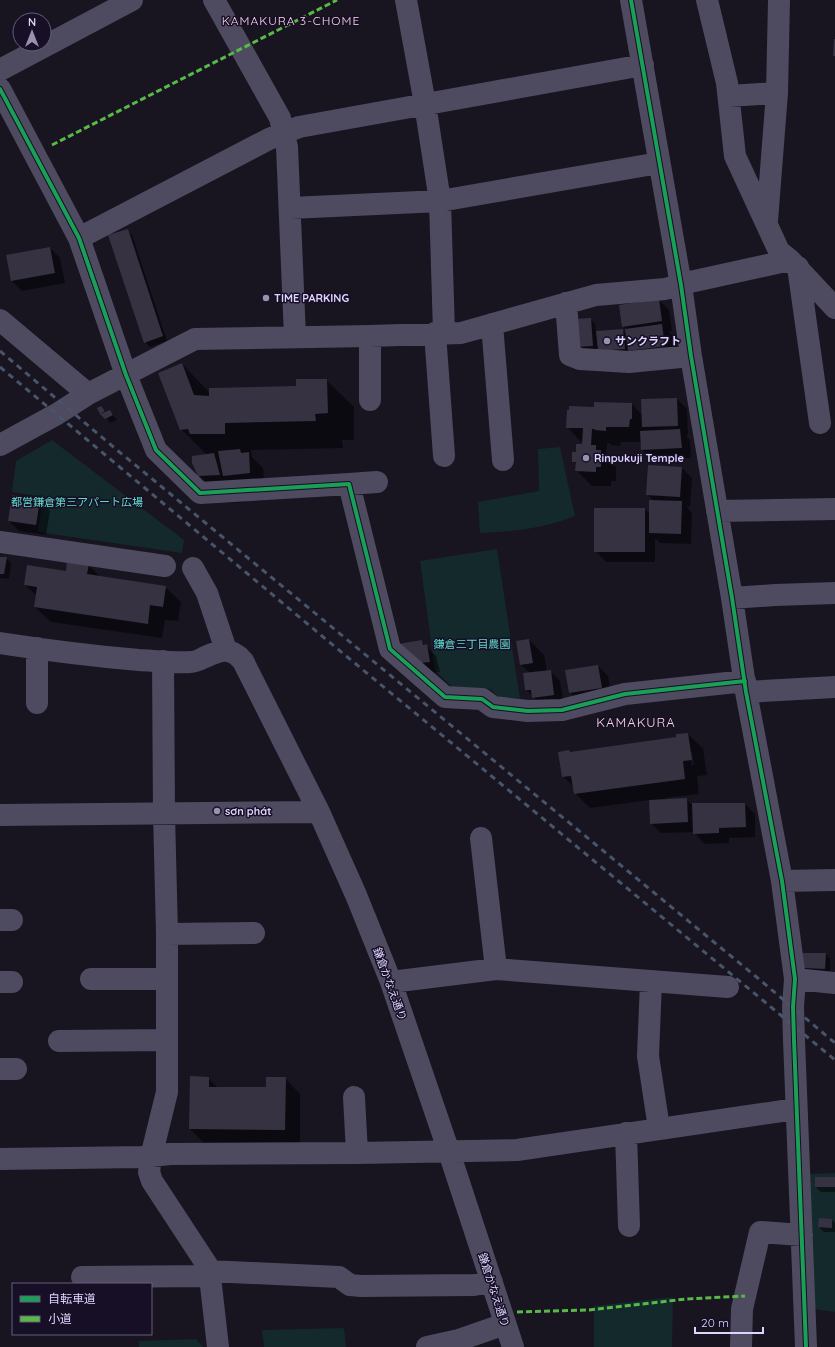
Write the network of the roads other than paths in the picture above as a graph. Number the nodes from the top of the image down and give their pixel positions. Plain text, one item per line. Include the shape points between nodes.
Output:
1 (132, 0) edge
2 (214, 0) edge
3 (406, 0) edge
4 (631, 0) edge
5 (707, 0) edge
6 (779, 0) edge
7 (643, 65) junction
8 (0, 70) edge
9 (0, 89) edge
10 (777, 93) junction
11 (729, 96) junction
12 (425, 104) junction
13 (284, 132) junction
14 (659, 163) junction
15 (440, 201) junction
16 (291, 208) junction
17 (767, 223) junction
18 (79, 238) junction
19 (794, 263) junction
20 (681, 285) junction
21 (566, 303) junction
22 (835, 308) edge
23 (0, 320) edge
24 (492, 324) junction
25 (440, 333) junction
26 (370, 336) junction
27 (295, 338) junction
28 (691, 356) junction
29 (126, 375) junction
30 (88, 394) junction
31 (370, 400) dead end
32 (820, 423) dead end
33 (0, 446) edge
34 (444, 456) dead end
35 (503, 460) dead end
36 (377, 482) dead end
37 (349, 484) junction
38 (835, 509) edge
39 (717, 511) junction
40 (0, 542) edge
41 (165, 566) dead end
42 (193, 568) dead end
43 (835, 593) edge
44 (732, 598) junction
45 (0, 643) edge
46 (37, 648) junction
47 (222, 651) junction
48 (164, 661) junction
49 (746, 686) junction
50 (835, 687) edge
51 (37, 703) dead end
52 (318, 812) junction
53 (164, 813) junction
54 (0, 815) edge
55 (481, 838) dead end
56 (835, 880) edge
57 (782, 881) junction
58 (254, 933) dead end
59 (167, 934) junction
60 (496, 969) junction
61 (91, 979) dead end
62 (167, 979) junction
63 (795, 979) junction
64 (651, 981) junction
65 (391, 982) junction
66 (835, 983) edge
67 (728, 988) dead end
68 (167, 1040) junction
69 (59, 1041) dead end
70 (354, 1097) dead end
71 (796, 1109) junction
72 (659, 1128) junction
73 (626, 1133) junction
74 (449, 1152) junction
75 (357, 1153) junction
76 (151, 1157) junction
77 (0, 1159) edge
78 (629, 1226) dead end
79 (802, 1234) junction
80 (210, 1274) junction
81 (82, 1277) dead end
82 (492, 1282) junction
83 (506, 1324) junction
84 (218, 1347) edge
85 (428, 1347) edge
86 (513, 1347) edge
87 (741, 1347) edge
88 (806, 1347) edge

1 - 8 street
2 - 13 street via 280,118
3 - 12 street
4 - 7 street
5 - 11 street
6 - 10 street
7 - 12 street
7 - 14 street
9 - 18 street
10 - 11 street
10 - 17 street
11 - 17 street via 735,156
12 - 13 street
12 - 15 street
13 - 16 street via 288,147
13 - 18 street
14 - 15 street
14 - 20 street
15 - 16 street
15 - 25 street
16 - 27 street
17 - 19 street via 779,251
18 - 29 street
19 - 20 street
19 - 22 street
19 - 32 street
20 - 21 street via 665,289 596,294
20 - 28 street
21 - 24 street
21 - 28 street via 570,355 580,359 630,362
23 - 30 street
24 - 25 street via 461,333
24 - 35 street
25 - 26 street
25 - 34 street
26 - 27 street
26 - 31 street
27 - 29 street via 195,339
28 - 39 street
29 - 30 street
29 - 37 street via 156,450 200,493
30 - 33 street
36 - 37 street
37 - 49 street via 390,649 445,697 482,699 493,707 528,711 562,710 625,694
38 - 39 street
39 - 44 street
40 - 41 street
42 - 47 street via 207,593
43 - 44 street
44 - 49 street
45 - 46 street
46 - 48 street via 104,657
46 - 51 street
47 - 48 street via 193,662
47 - 52 street, 鎌倉かなえ通り via 232,652 243,661
48 - 53 street
49 - 50 street
49 - 57 street
52 - 53 street
52 - 65 street, 鎌倉かなえ通り via 356,895
53 - 54 street
53 - 59 street
55 - 60 street
56 - 57 street
57 - 63 street
58 - 59 street
59 - 62 street
60 - 64 street
60 - 65 street
61 - 62 street
62 - 68 street
63 - 66 street
63 - 71 street via 793,1007
64 - 67 street
64 - 72 street via 648,1056
65 - 74 street, 鎌倉かなえ通り
68 - 69 street
68 - 76 street via 167,1092
70 - 75 street
71 - 72 street
71 - 79 street
72 - 73 street
73 - 74 street via 517,1150
73 - 78 street
74 - 75 street
74 - 82 street, 鎌倉かなえ通り
75 - 76 street via 170,1154
76 - 77 street
76 - 80 street via 149,1172 152,1181
79 - 87 street via 760,1232 742,1310
79 - 88 street
80 - 81 street
80 - 82 street via 339,1277 350,1285 361,1286 474,1285
80 - 84 street
82 - 83 street, 鎌倉かなえ通り
83 - 85 street via 459,1340
83 - 86 street, 鎌倉かなえ通り

